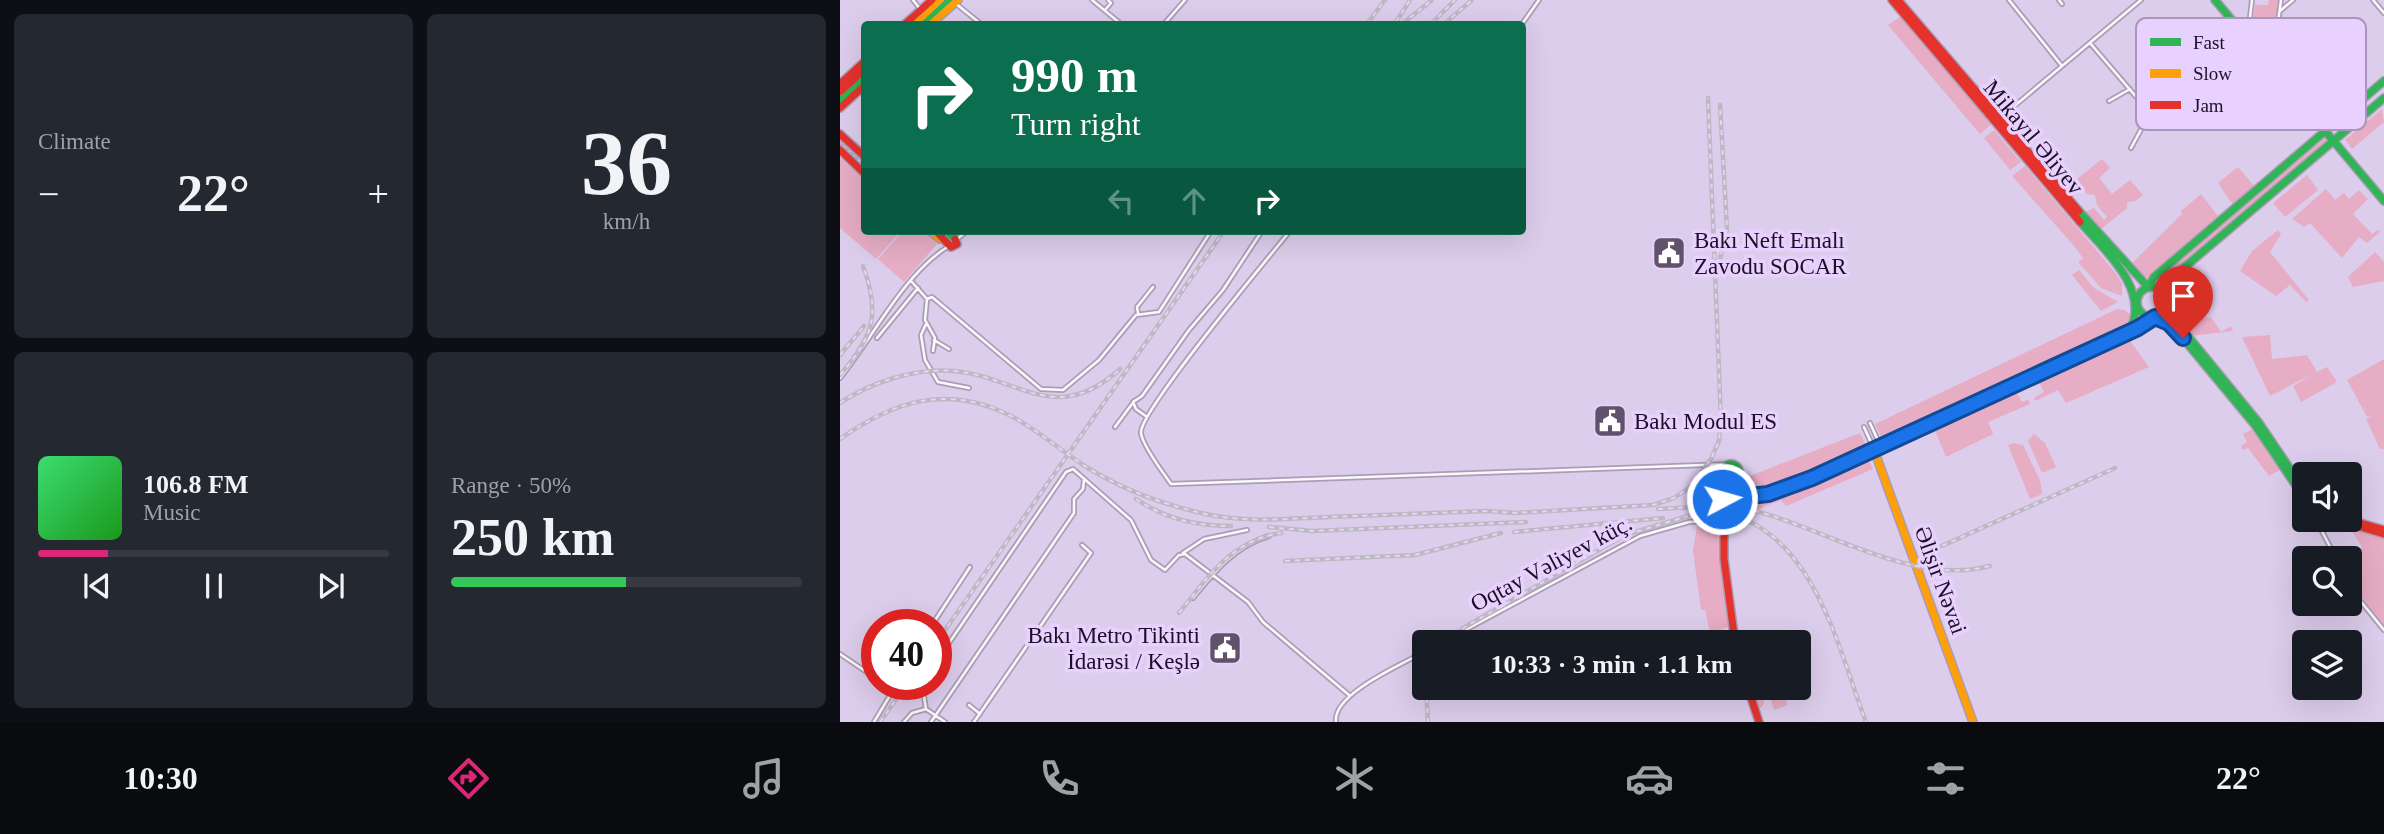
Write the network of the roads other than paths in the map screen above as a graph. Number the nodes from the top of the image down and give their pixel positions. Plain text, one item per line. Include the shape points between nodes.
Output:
1 (913, 0) edge
2 (932, 0) edge
3 (940, 0) edge
4 (1092, 0) edge
5 (1108, 0) edge
6 (1185, 0) edge
7 (1539, 0) edge
8 (1892, 0) edge
9 (1898, 0) edge
10 (2009, 0) edge
11 (2059, 0) edge
12 (2141, 0) edge
13 (2215, 0) edge
14 (2252, 0) edge
15 (2281, 0) edge
16 (2293, 0) edge
17 (2373, 0) edge
18 (954, 1) edge
19 (2062, 4) dead end
20 (921, 10) junction
21 (1105, 10) junction
22 (2280, 11) junction
23 (2384, 13) edge
24 (2231, 18) edge
25 (2250, 18) edge
26 (2279, 18) edge
27 (908, 21) edge
28 (917, 21) edge
29 (929, 21) edge
30 (935, 21) edge
31 (977, 21) edge
32 (1118, 21) edge
33 (1167, 21) edge
34 (1524, 21) edge
35 (2090, 43) junction
36 (861, 65) edge
37 (2062, 66) junction
38 (861, 73) edge
39 (2384, 81) edge
40 (861, 82) edge
41 (840, 84) edge
42 (861, 89) edge
43 (2130, 89) junction
44 (840, 92) edge
45 (2136, 96) edge
46 (2366, 97) edge
47 (2384, 98) edge
48 (840, 101) edge
49 (2109, 101) dead end
50 (840, 108) edge
51 (2366, 113) edge
52 (2000, 118) junction
53 (2141, 130) edge
54 (2347, 130) edge
55 (2326, 131) joint
56 (840, 134) edge
57 (2334, 141) junction
58 (2131, 148) dead end
59 (840, 150) edge
60 (861, 153) edge
61 (861, 169) edge
62 (2384, 201) edge
63 (935, 235) edge
64 (939, 235) edge
65 (950, 235) edge
66 (1208, 235) edge
67 (1259, 235) edge
68 (1287, 235) edge
69 (947, 244) junction
70 (2172, 262) junction
71 (2180, 271) junction
72 (2154, 277) junction
73 (2139, 279) junction
74 (912, 282) junction
75 (1153, 287) dead end
76 (2148, 287) junction
77 (918, 288) junction
78 (928, 299) junction
79 (2167, 300) junction
80 (2137, 305) junction
81 (1138, 313) junction
82 (2155, 317) junction
83 (926, 324) junction
84 (2126, 332) junction
85 (877, 338) dead end
86 (867, 341) junction
87 (934, 341) junction
88 (873, 344) dead end
89 (950, 349) dead end
90 (933, 351) dead end
91 (840, 378) edge
92 (969, 388) dead end
93 (1132, 404) junction
94 (1147, 417) junction
95 (1870, 423) dead end
96 (1115, 427) dead end
97 (1864, 427) dead end
98 (1878, 449) junction
99 (1719, 464) junction
100 (1731, 464) junction
101 (1724, 475) junction
102 (2292, 477) edge
103 (2292, 479) edge
104 (1084, 480) junction
105 (1722, 499) junction
106 (1721, 520) junction
107 (2362, 524) edge
108 (2362, 526) edge
109 (1247, 530) dead end
110 (2384, 532) edge
111 (1269, 536) dead end
112 (1082, 545) dead end
113 (1183, 553) junction
114 (970, 567) dead end
115 (1212, 575) junction
116 (1194, 598) dead end
117 (2362, 603) edge
118 (942, 609) edge
119 (1465, 630) edge
120 (1733, 630) edge
121 (2384, 630) edge
122 (952, 639) edge
123 (840, 654) edge
124 (1412, 659) edge
125 (861, 668) edge
126 (1349, 695) junction
127 (887, 700) edge
128 (925, 700) edge
129 (1752, 700) edge
130 (969, 705) dead end
131 (926, 709) junction
132 (980, 714) junction
133 (935, 716) junction
134 (1334, 721) edge
135 (874, 722) edge
136 (904, 722) edge
137 (931, 722) edge
138 (945, 722) edge
139 (974, 722) edge
140 (1759, 722) edge
141 (1973, 722) edge

1 - 20 street
2 - 20 main road
3 - 28 main road
4 - 21 street
5 - 21 street via 1111,3
6 - 33 street
7 - 34 street
8 - 80 main road, Mikayıl Əliyev via 2113,260
9 - 52 main road, Mikayıl Əliyev
10 - 37 street
11 - 19 street
12 - 35 street
13 - 24 main road
14 - 25 street
15 - 22 street
16 - 22 street
17 - 23 street
18 - 29 main road
18 - 30 main road
18 - 31 street
20 - 27 main road
21 - 32 street
22 - 26 street
35 - 37 street
35 - 43 street
36 - 41 main road
37 - 52 street
38 - 44 main road
39 - 46 main road
40 - 48 main road
42 - 50 main road
43 - 45 street
43 - 49 street
47 - 51 main road
52 - 73 main road, Mikayıl Əliyev
53 - 58 street
54 - 57 main road
55 - 57 main road
55 - 70 main road
56 - 60 main road
57 - 62 main road
57 - 71 main road
59 - 61 main road
63 - 69 main road
64 - 69 main road
65 - 69 main road
66 - 81 street via 1158,312
67 - 93 street via 1223,290
68 - 94 street
69 - 74 street
70 - 71 main road via 2170,271
70 - 72 main road
71 - 79 main road via 2168,285
72 - 73 main road
72 - 76 main road
73 - 76 main road, Mikayıl Əliyev
74 - 77 street
74 - 86 street
75 - 81 street
76 - 79 main road via 2161,289
76 - 80 main road via 2138,295
77 - 78 street
77 - 85 street
78 - 81 street via 932,297 1048,391 1068,389
78 - 83 street
79 - 82 main road via 2164,311
79 - 102 main road via 2175,322 2259,423
80 - 82 main road via 2142,313
80 - 84 main road via 2134,323
82 - 84 main road
82 - 103 main road via 2172,325 2255,425
83 - 87 street
83 - 92 street via 921,335 925,362 940,383
84 - 98 main road
86 - 88 street
86 - 91 street
87 - 89 street
87 - 90 street
93 - 94 street
93 - 96 street
94 - 99 street via 1141,426 1142,438 1169,481 1178,486
95 - 98 street
97 - 98 street
98 - 105 main road via 1777,491
98 - 141 main road, Əlişir Nəvai
99 - 100 street
99 - 101 street
100 - 101 main road
100 - 101 main road via 1738,469 1736,478
101 - 105 main road
104 - 113 street via 1130,520 1160,568 1166,569
104 - 122 street via 1076,469 1066,472
104 - 133 street via 1074,499 1074,513
105 - 106 main road
106 - 119 street, Oqtay Vəliyev küç. via 1689,522 1640,536
106 - 120 main road
107 - 110 main road
108 - 110 main road
109 - 113 street via 1204,539
111 - 115 street via 1239,550
112 - 132 street via 1091,553
113 - 115 street
114 - 118 street
115 - 116 street
115 - 126 street
117 - 121 street
123 - 125 street
124 - 126 street
126 - 134 street
127 - 135 street
128 - 131 street
129 - 140 main road
130 - 132 street
131 - 133 street
131 - 136 street via 912,713
132 - 139 street
133 - 137 street
133 - 138 street

